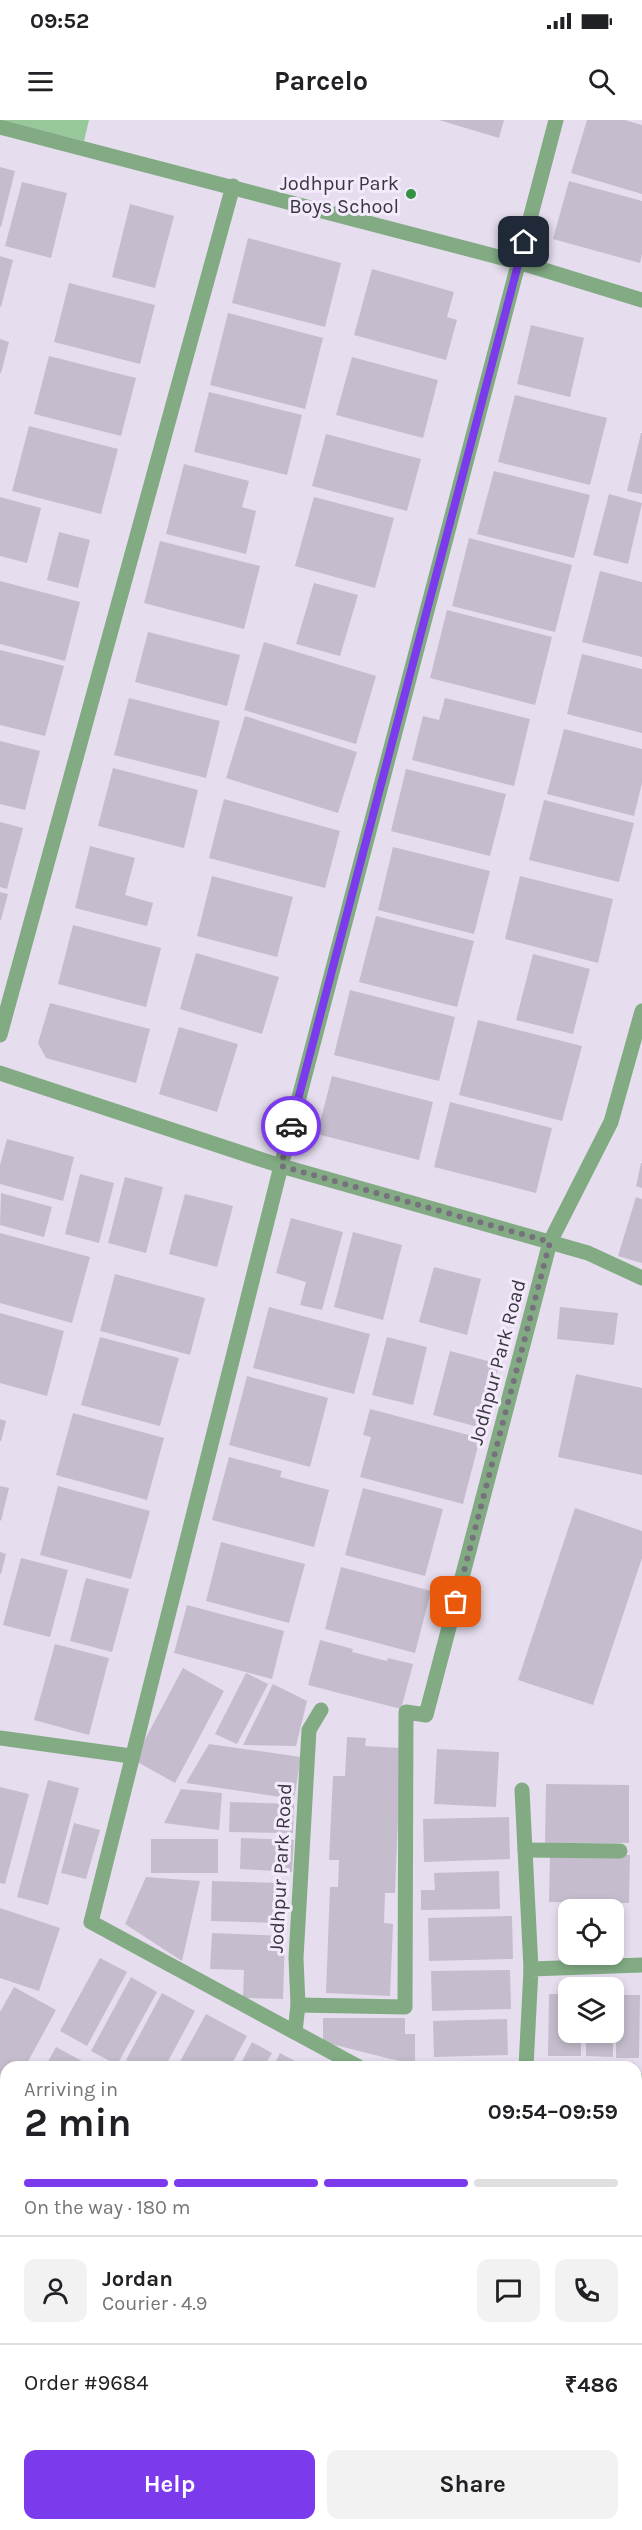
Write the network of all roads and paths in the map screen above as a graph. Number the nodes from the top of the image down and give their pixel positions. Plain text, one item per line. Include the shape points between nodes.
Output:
1 (556, 120) edge
2 (0, 127) edge
3 (233, 186) junction
4 (518, 262) junction
5 (642, 300) edge
6 (642, 1011) edge
7 (0, 1035) edge
8 (0, 1073) edge
9 (281, 1166) junction
10 (550, 1242) junction
11 (642, 1278) edge
12 (321, 1710) dead end
13 (0, 1738) edge
14 (131, 1756) junction
15 (522, 1790) dead end
16 (525, 1850) junction
17 (620, 1851) dead end
18 (642, 1965) edge
19 (531, 1969) junction
20 (298, 2005) junction
21 (295, 2032) junction
22 (349, 2061) edge
23 (526, 2061) edge

1 - 4 street
2 - 3 street
3 - 4 street
3 - 7 street
4 - 5 street
4 - 9 street
6 - 10 street, Jodhpur Park Road via 611,1122
8 - 9 street
9 - 10 street
9 - 14 street
10 - 11 street via 588,1253
10 - 20 street, Jodhpur Park Road via 426,1715 406,1712 405,2007
12 - 20 street, Jodhpur Park Road via 309,1730 296,1958
13 - 14 street
14 - 21 street via 91,1922
15 - 16 street
16 - 17 street
16 - 19 street
18 - 19 street
19 - 23 street
20 - 21 street, Jodhpur Park Road
21 - 22 street

